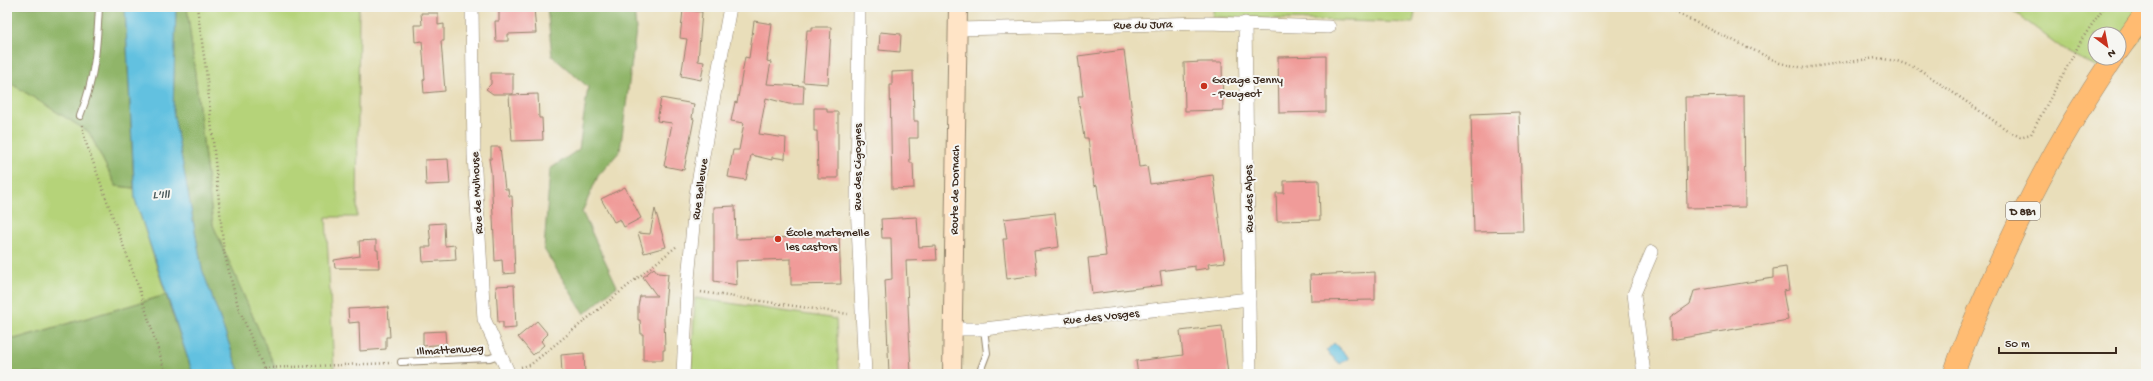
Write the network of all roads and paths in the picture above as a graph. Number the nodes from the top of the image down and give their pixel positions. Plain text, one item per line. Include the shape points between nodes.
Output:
1 (99, 7) edge
2 (197, 7) edge
3 (472, 7) edge
4 (730, 7) edge
5 (859, 7) edge
6 (958, 7) edge
7 (1664, 7) edge
8 (1678, 7) edge
9 (2104, 7) edge
10 (1676, 12) junction
11 (2146, 12) edge
12 (1245, 23) junction
13 (1329, 26) dead end
14 (957, 29) junction
15 (2127, 39) edge
16 (2107, 66) edge
17 (80, 116) joint
18 (691, 244) junction
19 (1652, 252) dead end
20 (687, 290) junction
21 (1249, 299) junction
22 (862, 316) junction
23 (952, 329) junction
24 (984, 329) junction
25 (499, 355) junction
26 (401, 362) joint
27 (530, 365) dead end
28 (264, 368) junction
29 (166, 374) edge
30 (266, 374) edge
31 (509, 374) edge
32 (684, 374) edge
33 (865, 374) edge
34 (952, 374) edge
35 (979, 374) edge
36 (1250, 374) edge
37 (1644, 374) edge
38 (1954, 374) edge

1 - 17 lane via 96,57 88,96
2 - 28 path via 206,70 224,252 238,306
3 - 25 street, Rue de Mulhouse via 474,155 484,319
4 - 18 street, Rue Bellevue via 696,194
5 - 22 street, Rue des Cigognes via 857,204
6 - 14 main road, Route de Dornach
7 - 10 path
8 - 10 path
9 - 10 path via 2082,39 2031,134 2020,137 1919,69 1896,61 1876,58 1804,68 1780,63
11 - 15 highway
12 - 13 street, Rue du Jura
12 - 14 street, Rue du Jura
12 - 21 street, Rue des Alpes
14 - 23 main road, Route de Dornach
16 - 38 highway, D 8B1 via 2049,160 2012,234 1961,351
17 - 29 path via 85,140 138,286
18 - 20 street, Rue Bellevue
18 - 27 path via 679,245
19 - 37 street via 1634,294
20 - 22 path
20 - 32 street, Rue Bellevue
21 - 24 street, Rue des Vosges
21 - 36 street, Rue des Alpes
22 - 33 street, Rue des Cigognes
23 - 24 street, Rue des Vosges
23 - 34 main road, Route de Dornach
24 - 35 lane via 987,352
25 - 26 lane, Illmattenweg via 490,358
25 - 31 street, Rue de Mulhouse
26 - 28 path
28 - 30 path

